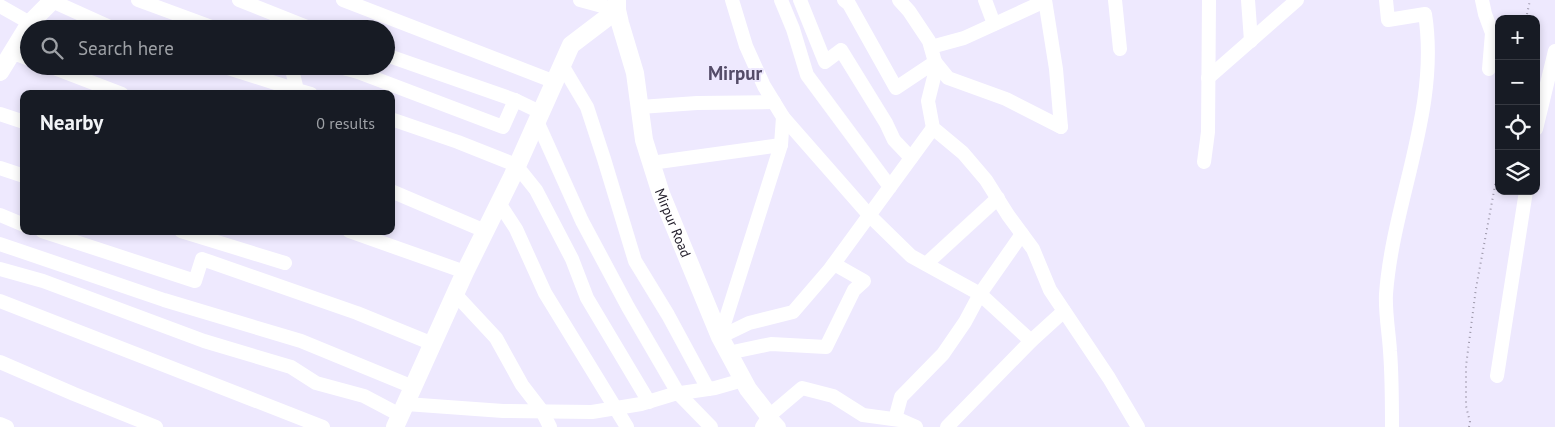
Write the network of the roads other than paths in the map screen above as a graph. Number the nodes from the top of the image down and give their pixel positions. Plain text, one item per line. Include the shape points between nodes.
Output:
1 (51, 0) edge
2 (138, 0) edge
3 (239, 0) edge
4 (343, 0) edge
5 (580, 0) edge
6 (732, 0) edge
7 (781, 0) edge
8 (800, 0) edge
9 (844, 0) edge
10 (899, 0) edge
11 (985, 0) edge
12 (1115, 0) edge
13 (1209, 0) edge
14 (1248, 0) edge
15 (1297, 0) edge
16 (1386, 0) edge
17 (1482, 0) edge
18 (1045, 1) edge
19 (617, 5) edge
20 (0, 6) edge
21 (25, 20) edge
22 (33, 20) edge
23 (94, 20) edge
24 (192, 20) edge
25 (289, 20) edge
26 (394, 20) edge
27 (395, 20) edge
28 (994, 24) junction
29 (20, 37) edge
30 (1252, 41) junction
31 (930, 47) junction
32 (1120, 49) dead end
33 (1555, 51) edge
34 (395, 58) edge
35 (5, 59) edge
36 (20, 59) edge
37 (935, 62) junction
38 (562, 65) junction
39 (1489, 69) dead end
40 (72, 75) edge
41 (250, 75) edge
42 (293, 75) edge
43 (366, 75) edge
44 (1208, 78) junction
45 (554, 82) junction
46 (112, 90) edge
47 (297, 90) joint
48 (515, 100) junction
49 (774, 102) junction
50 (640, 107) junction
51 (1540, 113) edge
52 (0, 114) edge
53 (539, 117) junction
54 (783, 118) junction
55 (395, 120) edge
56 (20, 121) edge
57 (933, 128) junction
58 (782, 145) junction
59 (911, 158) junction
60 (1204, 162) dead end
61 (651, 163) junction
62 (516, 165) junction
63 (0, 168) edge
64 (20, 175) edge
65 (890, 187) junction
66 (395, 194) edge
67 (1525, 195) edge
68 (998, 198) junction
69 (499, 203) junction
70 (0, 215) edge
71 (869, 216) junction
72 (20, 223) edge
73 (485, 231) junction
74 (1022, 234) junction
75 (54, 235) edge
76 (194, 235) edge
77 (360, 235) edge
78 (0, 244) edge
79 (285, 263) dead end
80 (834, 264) junction
81 (926, 264) junction
82 (0, 269) edge
83 (465, 272) junction
84 (980, 294) junction
85 (456, 295) junction
86 (0, 300) edge
87 (1064, 310) junction
88 (720, 337) junction
89 (1032, 341) junction
90 (433, 344) junction
91 (728, 353) junction
92 (0, 362) edge
93 (1497, 376) dead end
94 (743, 380) junction
95 (413, 387) junction
96 (708, 390) junction
97 (678, 393) junction
98 (649, 402) junction
99 (615, 408) junction
100 (542, 411) junction
101 (400, 415) edge
102 (895, 419) junction
103 (770, 423) edge
104 (0, 424) edge
105 (7, 427) edge
106 (156, 427) edge
107 (323, 427) edge
108 (550, 427) edge
109 (627, 427) edge
110 (711, 427) edge
111 (916, 427) edge
112 (947, 427) edge
113 (1138, 427) edge
114 (1392, 427) edge

1 - 22 street
1 - 23 street
2 - 24 street
3 - 25 street
4 - 26 street
5 - 19 street
6 - 49 street via 746,46
7 - 65 street via 807,75
8 - 59 street via 825,62 841,50 894,140
9 - 37 street via 896,88
10 - 31 street
11 - 28 street
12 - 32 street
13 - 44 street
14 - 30 street
15 - 30 street
16 - 114 street via 1388,20 1425,14 1428,38 1423,115 1395,231 1386,296
17 - 39 street via 1492,34
18 - 28 street
18 - 37 street via 1061,127 1006,99 948,78
19 - 38 street via 571,45
19 - 50 street, Mirpur Road via 635,73
20 - 21 street
27 - 45 street
28 - 31 street via 964,38
29 - 35 street
30 - 44 street
31 - 37 street
33 - 51 street
34 - 48 street
35 - 36 street
37 - 57 street via 928,101
38 - 45 street
38 - 96 street via 587,107 635,261
40 - 46 street
41 - 47 street
42 - 47 street
43 - 48 street via 503,127
44 - 60 street via 1208,132
45 - 53 street
48 - 53 street
49 - 50 street
49 - 54 street
50 - 61 street, Mirpur Road
52 - 56 street
53 - 62 street
53 - 97 street via 582,222
54 - 58 street
54 - 71 street
55 - 62 street
57 - 59 street
57 - 68 street via 963,153
58 - 61 street
58 - 88 street
59 - 65 street
61 - 88 street, Mirpur Road
62 - 69 street
62 - 98 street via 536,190 572,259 587,298
63 - 64 street
65 - 71 street
66 - 73 street
67 - 93 street
68 - 74 street
68 - 81 street
69 - 73 street
69 - 99 street via 516,229 545,293
70 - 72 street
71 - 80 street
71 - 81 street via 911,256
73 - 83 street
74 - 84 street
74 - 87 street via 1033,249 1050,290
75 - 90 street via 195,281 202,259 357,313
76 - 79 street
77 - 83 street
78 - 95 street via 164,300 301,341
80 - 88 street via 793,312 749,323
80 - 91 street via 864,281 854,290 826,347 771,344
81 - 84 street
82 - 101 street via 43,281 204,341 291,367 316,384 364,396
83 - 85 street
84 - 89 street
84 - 102 street via 943,354 901,397
85 - 90 street
85 - 100 street via 496,338 522,385
86 - 107 street
87 - 89 street
87 - 113 street
88 - 91 street, Mirpur Road
89 - 112 street
90 - 95 street
91 - 94 street, Mirpur Road
92 - 106 street
94 - 96 street
94 - 103 street, Mirpur Road
95 - 101 street
96 - 97 street
97 - 98 street
97 - 110 street
98 - 99 street
99 - 100 street via 592,412
99 - 109 street
100 - 101 street
100 - 108 street
102 - 103 street via 863,415 833,396 802,388
102 - 111 street
104 - 105 street

